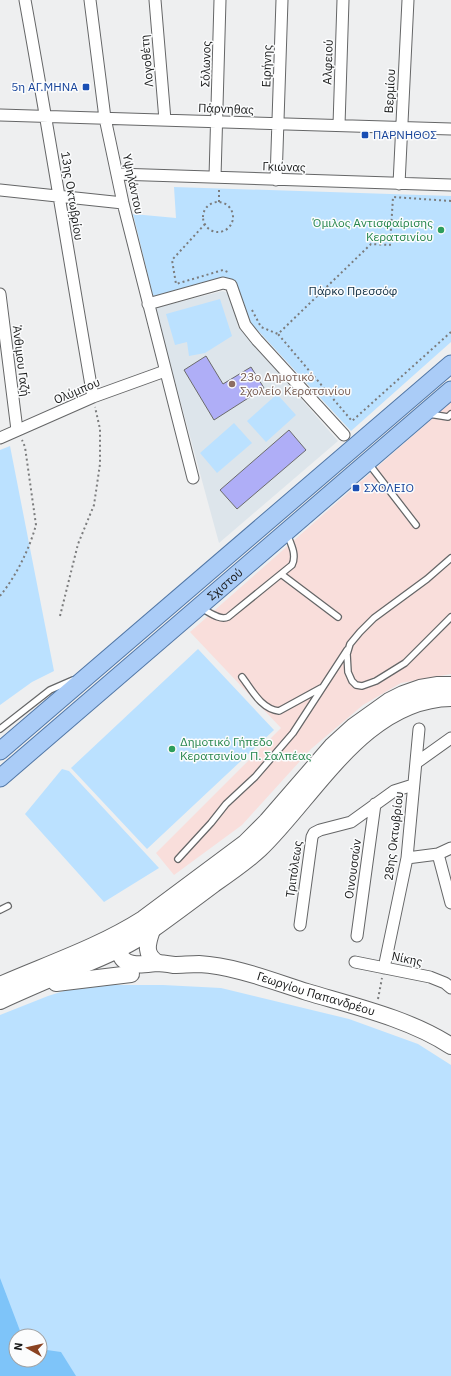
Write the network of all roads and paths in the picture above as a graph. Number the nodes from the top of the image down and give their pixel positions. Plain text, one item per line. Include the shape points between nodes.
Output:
1 (24, 0) edge
2 (90, 0) edge
3 (155, 0) edge
4 (220, 0) edge
5 (282, 0) edge
6 (343, 0) edge
7 (408, 0) edge
8 (0, 115) edge
9 (46, 116) junction
10 (105, 118) junction
11 (165, 120) junction
12 (217, 122) junction
13 (278, 124) junction
14 (339, 125) junction
15 (402, 127) junction
16 (451, 129) edge
17 (117, 174) junction
18 (217, 177) junction
19 (276, 180) junction
20 (399, 184) junction
21 (451, 186) edge
22 (0, 190) edge
23 (58, 196) junction
24 (451, 201) edge
25 (219, 202) junction
26 (123, 203) junction
27 (0, 294) edge
28 (148, 304) junction
29 (451, 332) edge
30 (451, 364) edge
31 (165, 371) junction
32 (451, 390) edge
33 (93, 397) junction
34 (424, 413) junction
35 (451, 414) edge
36 (17, 430) junction
37 (344, 435) dead end
38 (0, 438) edge
39 (367, 463) junction
40 (193, 478) dead end
41 (416, 525) dead end
42 (286, 532) junction
43 (451, 558) edge
44 (281, 574) junction
45 (0, 596) edge
46 (199, 607) junction
47 (60, 616) dead end
48 (338, 617) dead end
49 (451, 617) edge
50 (350, 644) junction
51 (91, 675) junction
52 (242, 677) dead end
53 (451, 686) edge
54 (321, 688) junction
55 (451, 698) edge
56 (0, 729) edge
57 (419, 729) dead end
58 (451, 738) edge
59 (0, 751) edge
60 (416, 763) junction
61 (0, 778) edge
62 (413, 785) junction
63 (375, 804) junction
64 (451, 848) edge
65 (438, 854) junction
66 (407, 858) junction
67 (178, 859) dead end
68 (451, 903) edge
69 (8, 906) dead end
70 (0, 910) edge
71 (300, 925) dead end
72 (152, 930) junction
73 (357, 936) dead end
74 (118, 950) junction
75 (100, 958) junction
76 (355, 962) dead end
77 (158, 963) junction
78 (174, 965) junction
79 (384, 968) junction
80 (132, 974) junction
81 (0, 985) edge
82 (31, 987) junction
83 (451, 988) edge
84 (378, 1000) dead end
85 (0, 1001) edge
86 (451, 1046) edge

1 - 9 street, 13ης Οκτωβρίου
2 - 10 street, Υψηλάντου
3 - 11 street, Λογοθέτη
4 - 12 street, Σόλωνος
5 - 13 street, Ειρήνης
6 - 14 street, Αλφειού
7 - 15 street, Βερμίου
8 - 9 street, Πάρνηθας
9 - 10 street, Πάρνηθας
9 - 23 street, 13ης Οκτωβρίου
10 - 11 street, Πάρνηθας
10 - 17 street, Υψηλάντου
11 - 12 street, Πάρνηθας
12 - 13 street, Πάρνηθας
12 - 18 street, Σόλωνος
13 - 14 street, Πάρνηθας
13 - 19 street, Ειρήνης
14 - 15 street, Πάρνηθας
15 - 16 street, Πάρνηθας
15 - 20 street, Βερμίου
17 - 18 street, Γκιώνας
17 - 26 street, Υψηλάντου
18 - 19 street, Γκιώνας
18 - 25 path
19 - 20 street, Γκιώνας
20 - 21 street, Γκιώνας
22 - 23 street
23 - 26 street
23 - 33 street, 13ης Οκτωβρίου
24 - 29 path via 393,197 390,245 371,244 278,334 352,421
25 - 25 path via 214,202 206,208 203,217 209,228 219,232 230,226 233,218 230,207
26 - 28 street, Υψηλάντου
27 - 36 street, Άνθιμου Γαζή
28 - 31 street, Υψηλάντου
28 - 37 street via 223,282 231,285 245,325
30 - 51 main road, Σχιστού
31 - 33 street, Ολύμπου
31 - 40 street, Υψηλάντου
32 - 34 main road, Σχιστού
33 - 36 street, Ολύμπου
33 - 47 path via 100,429 100,464 94,505 78,544
34 - 35 lane via 448,417
34 - 39 main road, Σχιστού
36 - 38 street, Ολύμπου
36 - 45 path via 26,447 36,525 10,583
39 - 41 lane
39 - 42 main road, Σχιστού
42 - 44 lane via 294,558 292,565
42 - 46 main road, Σχιστού
43 - 50 lane via 374,618
44 - 46 lane via 225,619
44 - 48 lane
46 - 61 main road, Σχιστού
49 - 50 lane via 404,663 376,681 362,686 352,681 348,672 347,654
50 - 54 lane
51 - 56 lane via 50,690
51 - 59 main road, Σχιστού
52 - 54 lane via 262,704 271,710 279,711
53 - 81 main road via 438,685 403,694 354,726 332,746 268,821 245,843 143,919 106,940
54 - 67 lane via 293,733
55 - 72 main road via 439,698 411,706 375,726 343,756 259,850
57 - 60 street, 28ης Οκτωβρίου
58 - 60 street
60 - 62 street, 28ης Οκτωβρίου
62 - 63 street, Τριπόλεως via 394,791
62 - 66 street, 28ης Οκτωβρίου
63 - 71 street, Τριπόλεως via 351,822 314,833
63 - 73 street, Οινουσσών
64 - 65 street
65 - 66 street
65 - 68 street
66 - 79 street, 28ης Οκτωβρίου
69 - 70 lane
72 - 74 main road
72 - 77 main road via 147,949 149,955
74 - 75 main road
74 - 77 main road, Γεωργίου Παπανδρέου via 123,960 128,963
75 - 80 main road, Γεωργίου Παπανδρέου via 103,966 109,970
75 - 82 main road
76 - 79 street, Νίκης
77 - 78 main road, Γεωργίου Παπανδρέου
78 - 80 main road, Γεωργίου Παπανδρέου
78 - 86 main road, Γεωργίου Παπανδρέου via 198,964 221,967 281,984 369,1010 439,1038
79 - 83 street, Νίκης via 430,977
79 - 84 path
80 - 82 main road
82 - 85 main road

